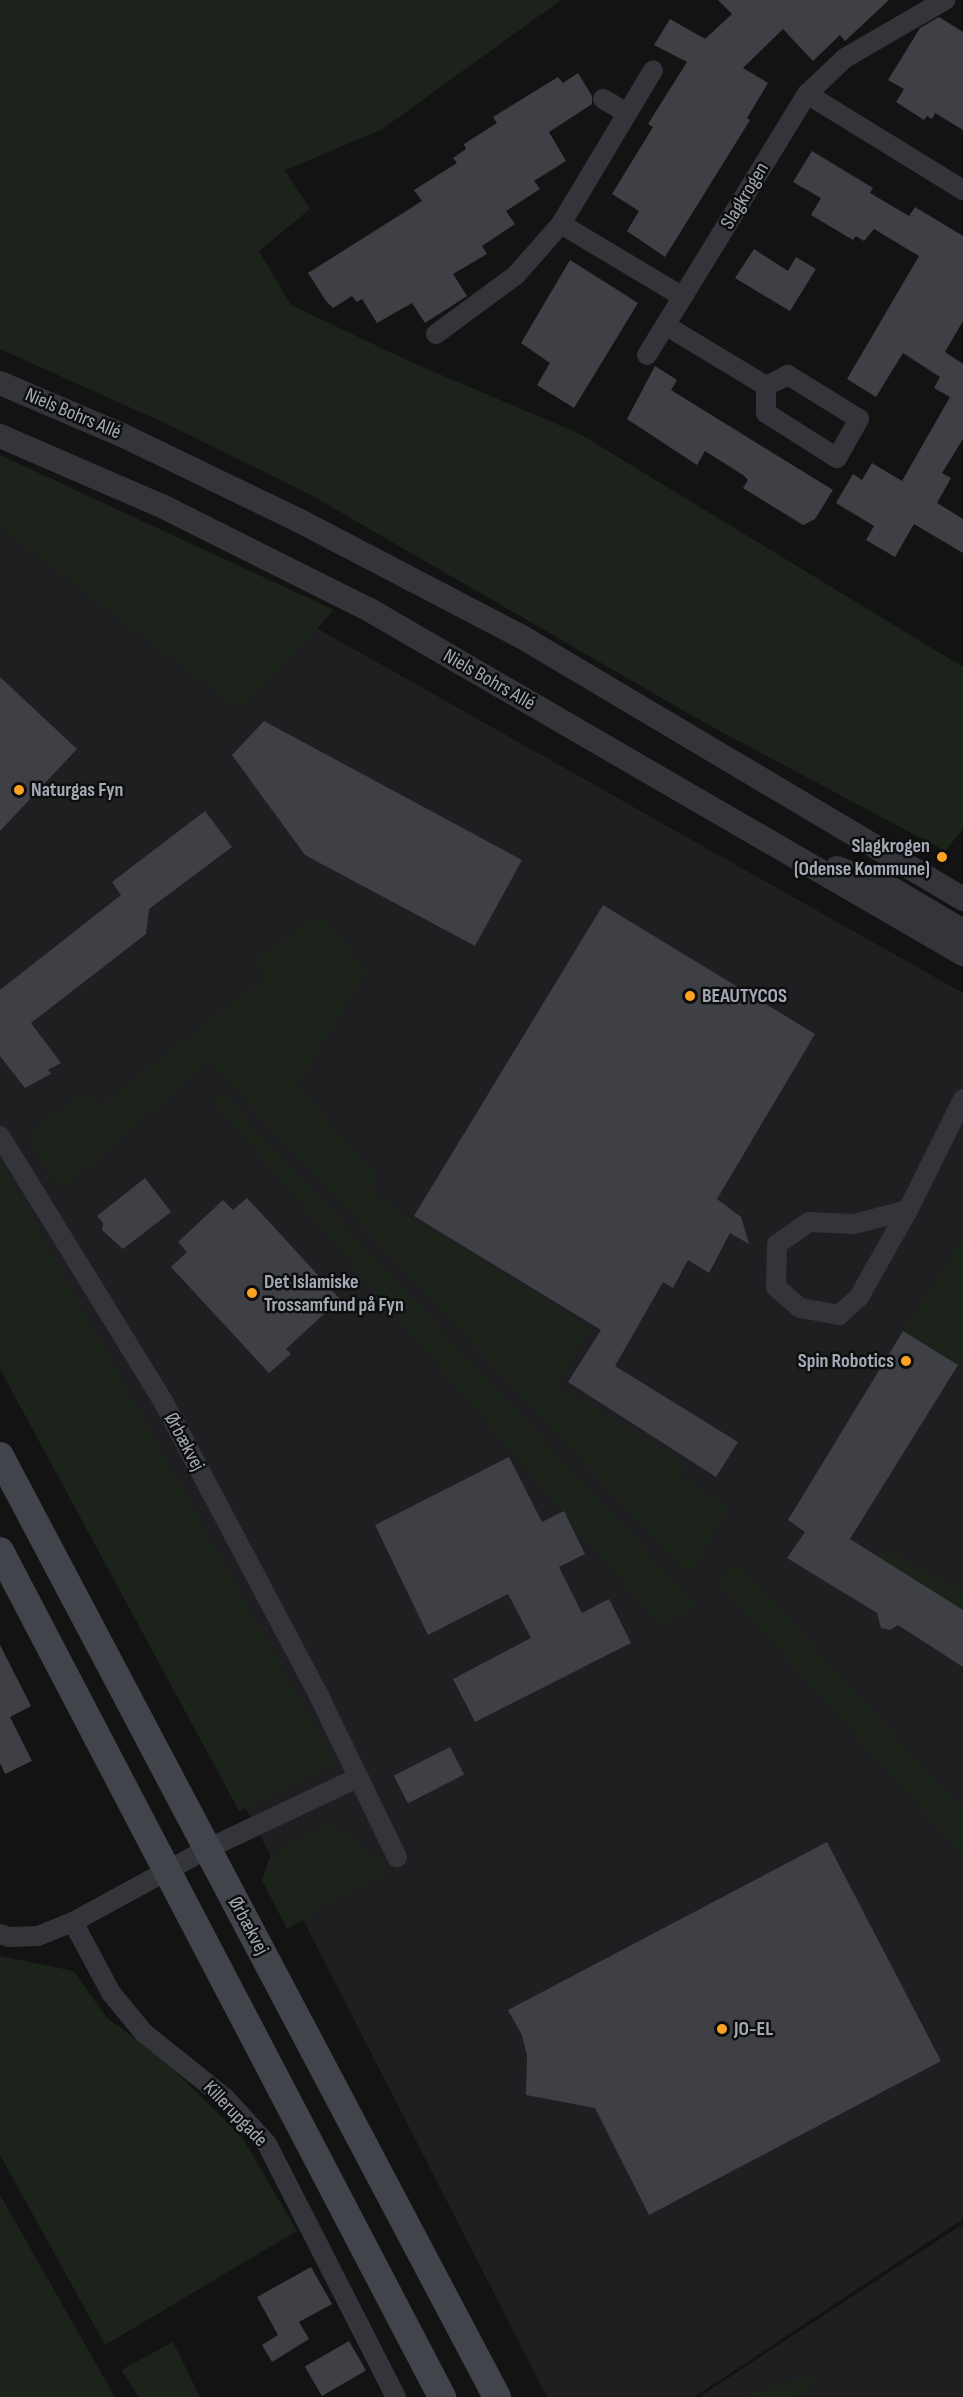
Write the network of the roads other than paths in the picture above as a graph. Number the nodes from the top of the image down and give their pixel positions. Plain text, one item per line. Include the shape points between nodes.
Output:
1 (945, 0) edge
2 (653, 70) dead end
3 (807, 94) junction
4 (603, 99) dead end
5 (627, 113) junction
6 (963, 190) edge
7 (561, 224) junction
8 (683, 297) junction
9 (665, 325) junction
10 (436, 334) dead end
11 (647, 354) dead end
12 (0, 383) edge
13 (766, 387) junction
14 (0, 436) edge
15 (768, 841) junction
16 (963, 899) edge
17 (963, 931) edge
18 (963, 954) edge
19 (963, 1099) edge
20 (957, 1118) edge
21 (0, 1136) edge
22 (908, 1210) junction
23 (0, 1456) edge
24 (0, 1551) edge
25 (359, 1777) junction
26 (207, 1849) junction
27 (397, 1857) dead end
28 (168, 1869) junction
29 (73, 1922) junction
30 (0, 1934) edge
31 (396, 2397) edge
32 (442, 2397) edge
33 (496, 2397) edge

1 - 3 street, Slagkrogen via 845,58
2 - 5 street
3 - 6 street
3 - 8 street, Slagkrogen
4 - 5 street
5 - 7 street
7 - 8 street
7 - 10 street via 516,274
8 - 9 street, Slagkrogen
9 - 11 street, Slagkrogen
9 - 13 street
12 - 16 street, Niels Bohrs Allé via 122,435 246,495 522,636
13 - 13 street via 766,412 837,458 859,419 788,375
14 - 15 street, Niels Bohrs Allé via 162,506 368,609
15 - 17 street via 894,890
15 - 18 street, Niels Bohrs Allé
19 - 20 street
20 - 22 street
21 - 25 street, Ørbækvej via 162,1401
22 - 22 street via 859,1297 840,1315 800,1308 776,1287 777,1244 808,1222 854,1224
23 - 26 main road, Ørbækvej
24 - 28 main road
25 - 26 street
25 - 27 street, Ørbækvej
26 - 28 street
26 - 33 main road, Ørbækvej
28 - 29 street
28 - 32 main road
29 - 30 street via 38,1936
29 - 31 street, Killerupgade via 111,1993 144,2033 225,2098 267,2144

